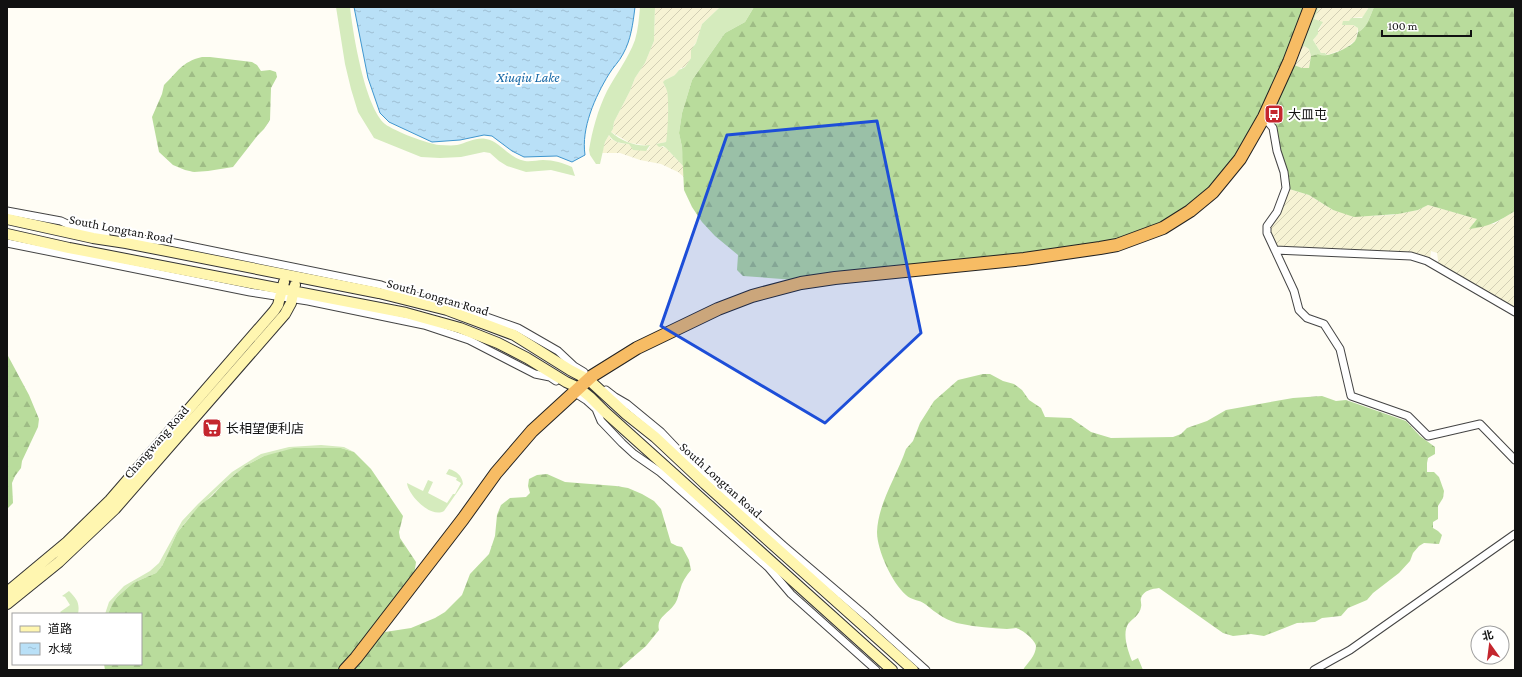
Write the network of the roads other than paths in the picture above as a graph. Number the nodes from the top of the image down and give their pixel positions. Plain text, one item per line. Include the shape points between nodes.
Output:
1 (1310, 7) edge
2 (1264, 117) junction
3 (7, 211) edge
4 (7, 219) edge
5 (57, 230) junction
6 (7, 234) edge
7 (85, 234) junction
8 (7, 243) edge
9 (53, 244) junction
10 (162, 250) junction
11 (1275, 250) junction
12 (159, 264) junction
13 (285, 274) junction
14 (296, 277) junction
15 (282, 293) junction
16 (293, 295) junction
17 (1515, 312) edge
18 (518, 328) junction
19 (524, 341) junction
20 (540, 351) junction
21 (534, 362) junction
22 (590, 378) junction
23 (577, 391) junction
24 (626, 414) junction
25 (618, 423) junction
26 (1515, 460) edge
27 (1515, 534) edge
28 (768, 563) junction
29 (7, 592) edge
30 (7, 604) edge
31 (345, 670) edge
32 (876, 670) edge
33 (892, 670) edge
34 (913, 670) edge
35 (926, 670) edge
36 (1314, 670) edge

1 - 2 highway
2 - 11 street via 1273,128 1286,183 1280,206 1267,226 1267,233
2 - 22 highway via 1240,159 1213,192 1178,219 1148,234 1117,245 1078,252 801,283 752,296 700,316 637,348
3 - 7 street via 61,221
4 - 5 main road, South Longtan Road
5 - 7 main road, South Longtan Road
5 - 9 main road
6 - 9 main road, South Longtan Road
7 - 10 main road, South Longtan Road
7 - 18 street via 165,241 381,285 406,294 450,304
8 - 15 street via 250,292
9 - 12 main road, South Longtan Road
10 - 12 main road
10 - 13 main road, South Longtan Road
11 - 17 street via 1417,257
11 - 26 street via 1294,291 1299,310 1307,318 1324,324 1340,349 1351,396 1408,416 1428,436 1480,424
12 - 15 main road, South Longtan Road
13 - 14 main road, South Longtan Road
13 - 15 main road, Changwang Road
14 - 16 main road, Changwang Road
14 - 19 main road, South Longtan Road via 379,293 447,310
15 - 16 main road, South Longtan Road
15 - 29 main road, Changwang Road via 278,305 267,320 115,495 67,542
16 - 21 main road, South Longtan Road via 406,313 446,324 474,333
16 - 23 street via 441,330 469,340 535,374 550,377
16 - 30 main road, Changwang Road via 285,314 121,502 75,547
18 - 19 main road
18 - 22 street via 558,350
19 - 20 main road, South Longtan Road
20 - 21 main road
20 - 22 main road, South Longtan Road via 570,370
21 - 23 main road, South Longtan Road
22 - 23 highway
22 - 24 main road, South Longtan Road
22 - 35 street via 628,404 661,432 719,488
23 - 25 main road, South Longtan Road via 590,397
23 - 28 street via 596,409 601,421 629,449
23 - 31 highway via 558,405 505,462
24 - 25 main road
24 - 34 main road, South Longtan Road via 655,437
25 - 28 main road, South Longtan Road
27 - 36 street via 1350,650
28 - 32 street via 791,594
28 - 33 main road, South Longtan Road

